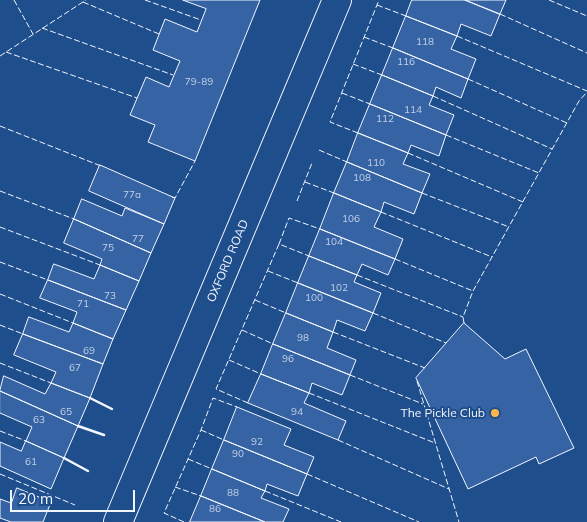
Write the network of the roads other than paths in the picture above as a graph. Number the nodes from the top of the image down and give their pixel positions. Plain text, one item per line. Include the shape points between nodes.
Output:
1 (337, 0) edge
2 (118, 522) edge

1 - 2 street, OXFORD ROAD

